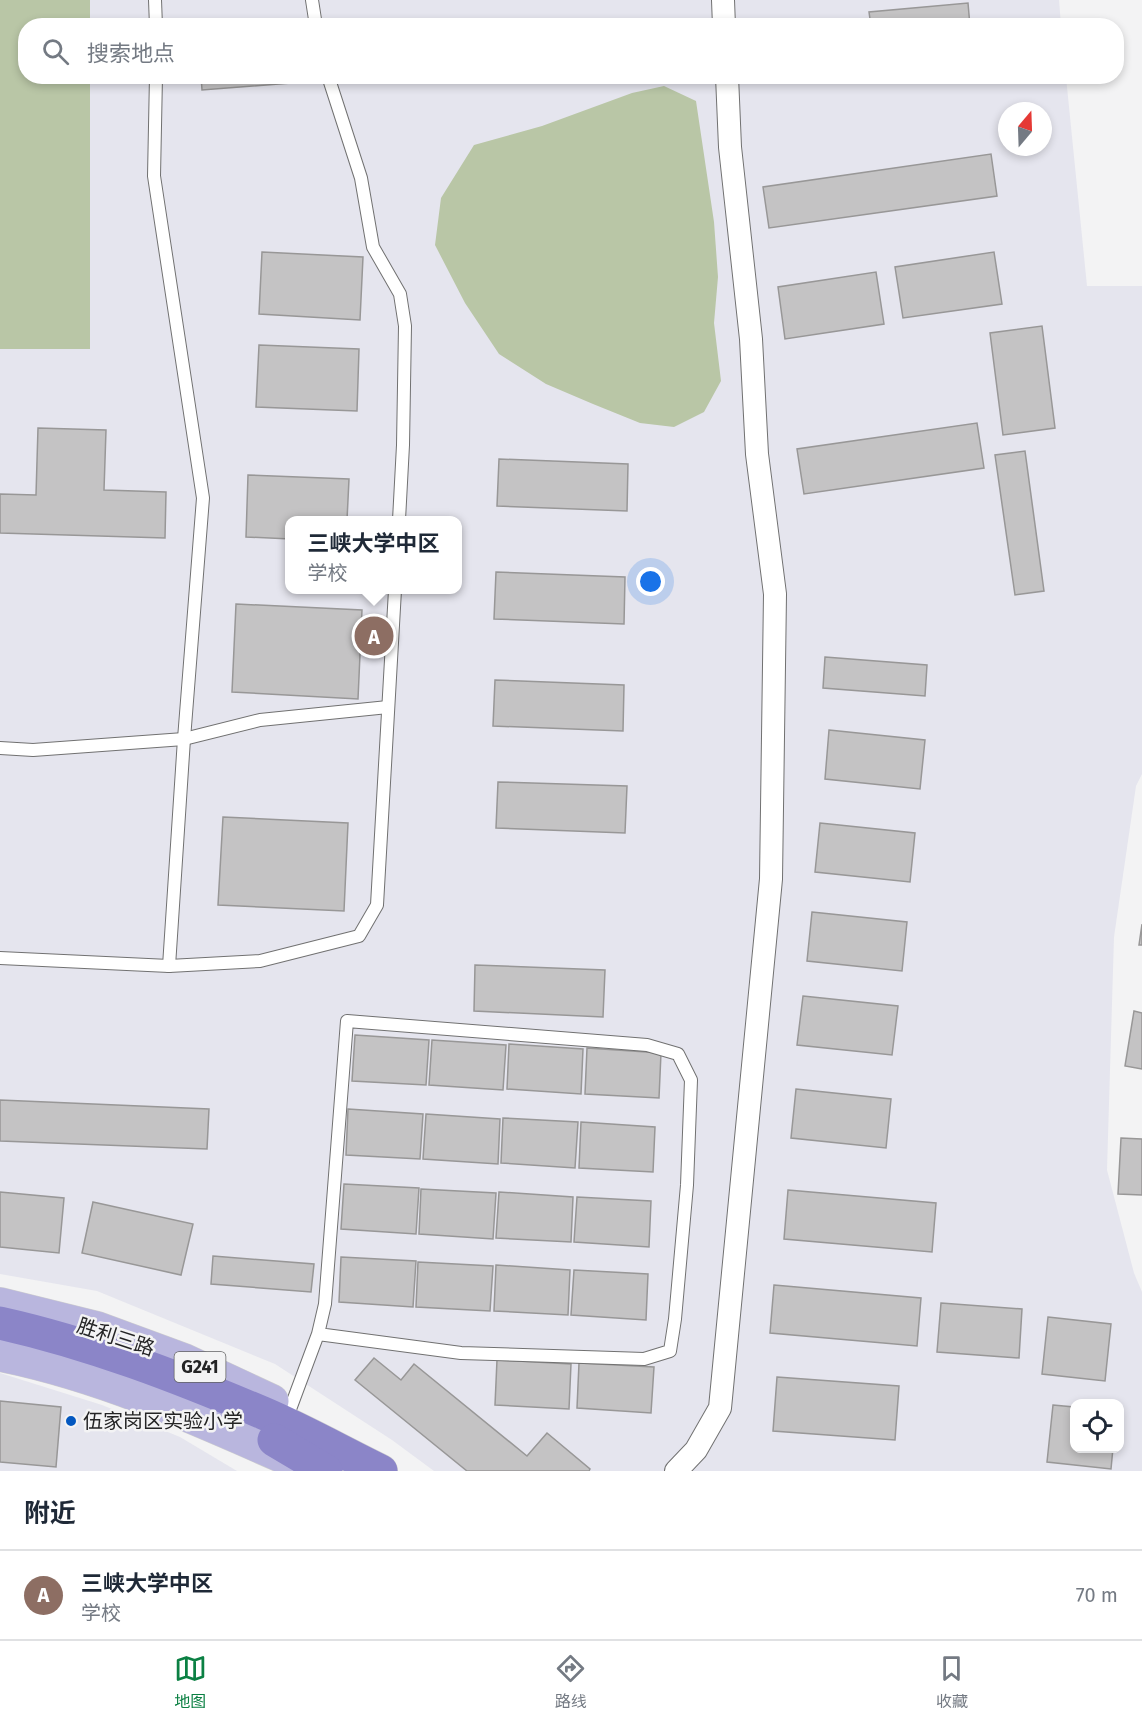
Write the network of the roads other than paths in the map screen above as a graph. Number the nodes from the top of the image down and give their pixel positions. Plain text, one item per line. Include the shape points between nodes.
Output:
1 (155, 0) edge
2 (312, 0) edge
3 (723, 0) edge
4 (156, 18) edge
5 (314, 18) edge
6 (724, 18) edge
7 (156, 84) edge
8 (331, 84) edge
9 (727, 84) edge
10 (399, 516) edge
11 (395, 594) edge
12 (388, 707) junction
13 (184, 739) junction
14 (0, 748) edge
15 (0, 958) edge
16 (169, 966) junction
17 (0, 1304) edge
18 (0, 1323) edge
19 (318, 1334) junction
20 (0, 1340) edge
21 (0, 1355) edge
22 (270, 1418) junction
23 (314, 1471) edge
24 (326, 1471) edge
25 (382, 1471) edge
26 (675, 1471) edge

1 - 4 lane
2 - 5 lane
3 - 6 street
7 - 13 lane via 154,176 203,498
8 - 10 lane via 361,178 373,248 400,294 405,326
9 - 26 street via 730,147 751,339 757,454 775,594 771,879 720,1408 696,1450
11 - 12 lane
12 - 13 lane via 260,720
12 - 16 lane via 377,905 359,936 260,962
13 - 14 lane via 33,750
13 - 16 lane
15 - 16 lane
17 - 22 main road, 胜利三路 / G241 via 97,1328 184,1360 271,1400
18 - 22 highway, G241 via 117,1356
19 - 19 lane via 325,1304 347,1021 647,1045 678,1054 691,1080 687,1185 670,1351 644,1359 461,1353
19 - 22 lane
20 - 22 highway, G241
21 - 23 main road, G241 via 114,1386
22 - 24 highway, G241
22 - 25 highway, G241

